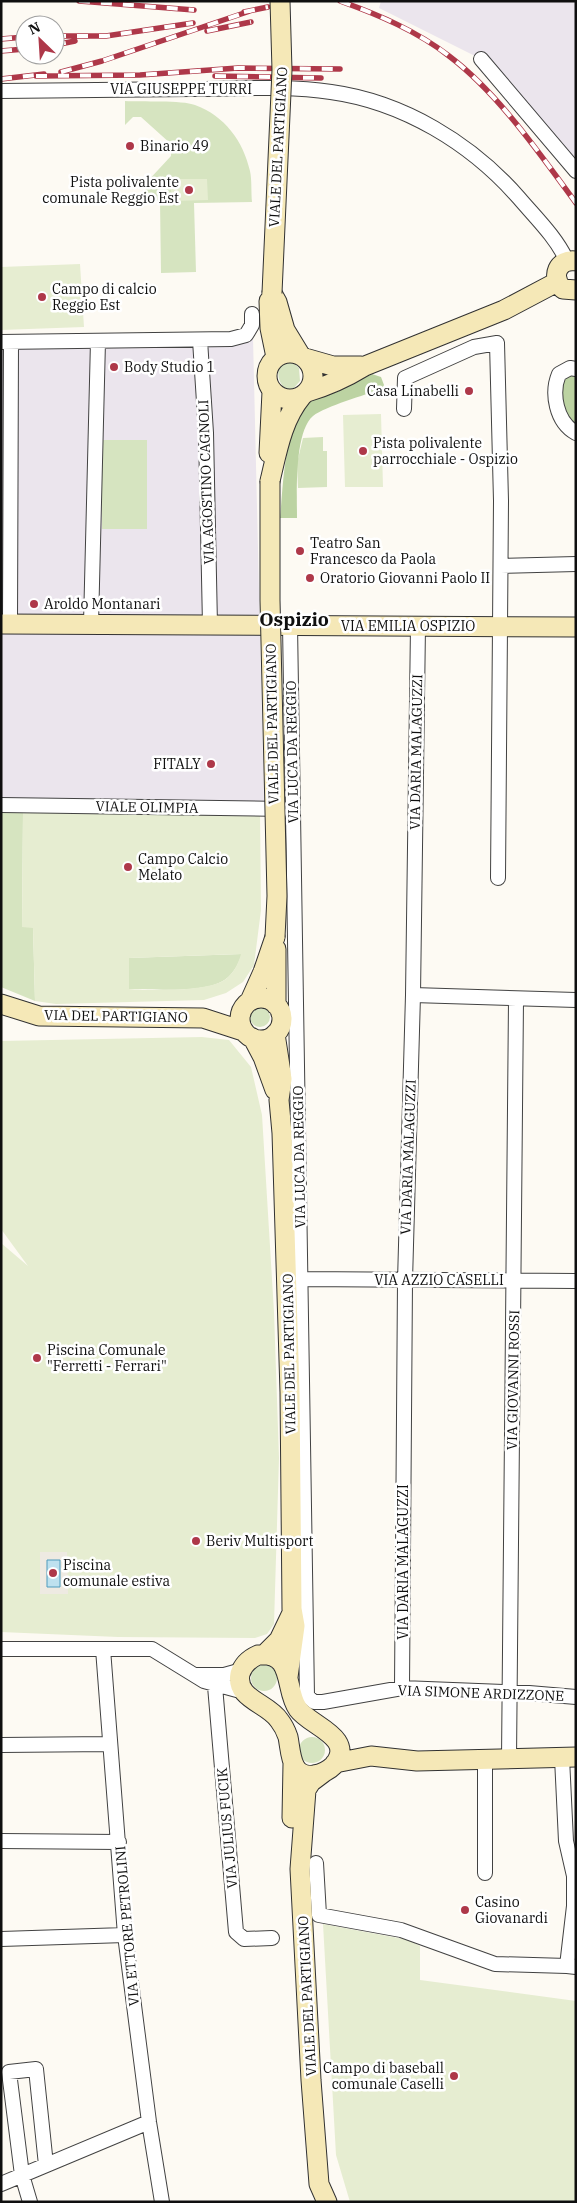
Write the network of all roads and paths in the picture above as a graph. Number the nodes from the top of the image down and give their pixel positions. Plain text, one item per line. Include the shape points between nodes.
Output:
1 (280, 1) edge
2 (481, 59) dead end
3 (1, 91) edge
4 (576, 171) edge
5 (571, 261) edge
6 (557, 282) junction
7 (576, 290) edge
8 (272, 293) junction
9 (252, 314) dead end
10 (200, 340) junction
11 (98, 341) junction
12 (6, 342) edge
13 (302, 356) junction
14 (276, 357) junction
15 (365, 366) junction
16 (576, 369) edge
17 (272, 392) junction
18 (304, 394) junction
19 (404, 409) dead end
20 (576, 432) edge
21 (270, 482) junction
22 (576, 564) edge
23 (500, 566) junction
24 (6, 624) edge
25 (91, 624) junction
26 (210, 625) junction
27 (290, 626) junction
28 (418, 626) junction
29 (501, 627) junction
30 (576, 627) edge
31 (1, 805) edge
32 (294, 809) junction
33 (498, 878) dead end
34 (275, 937) junction
35 (413, 995) junction
36 (516, 1000) junction
37 (576, 1000) edge
38 (248, 1002) junction
39 (1, 1004) edge
40 (276, 1005) junction
41 (204, 1018) junction
42 (275, 1034) junction
43 (248, 1035) junction
44 (279, 1100) junction
45 (301, 1279) junction
46 (514, 1280) junction
47 (405, 1281) junction
48 (576, 1281) edge
49 (292, 1609) junction
50 (103, 1648) junction
51 (1, 1649) edge
52 (264, 1655) junction
53 (242, 1670) junction
54 (194, 1675) junction
55 (288, 1677) junction
56 (215, 1686) junction
57 (402, 1688) junction
58 (306, 1689) joint
59 (244, 1692) junction
60 (510, 1692) junction
61 (576, 1697) edge
62 (336, 1738) junction
63 (110, 1744) junction
64 (1, 1745) edge
65 (371, 1756) junction
66 (569, 1758) edge
67 (509, 1759) junction
68 (485, 1760) junction
69 (293, 1764) junction
70 (329, 1768) junction
71 (1, 1841) edge
72 (119, 1842) junction
73 (308, 1866) junction
74 (574, 1867) edge
75 (485, 1873) dead end
76 (125, 1935) junction
77 (272, 1938) dead end
78 (1, 1939) edge
79 (571, 1967) edge
80 (149, 2122) junction
81 (46, 2165) junction
82 (22, 2175) junction
83 (1, 2184) edge
84 (319, 2184) junction
85 (30, 2202) edge
86 (162, 2202) edge
87 (314, 2202) edge
88 (326, 2202) edge

1 - 8 main road, VIALE DEL PARTIGIANO, bridge via 282,70
2 - 4 street
3 - 5 street, VIA GIUSEPPE TURRI via 267,89 359,97 409,115 479,159 514,192
5 - 6 main road via 556,271
6 - 7 main road via 563,288
6 - 15 main road via 504,310
8 - 13 main road, VIALE DEL PARTIGIANO via 285,330
8 - 14 main road, VIALE DEL PARTIGIANO via 268,310
9 - 10 street via 252,325 246,335
10 - 11 street
10 - 26 street, VIA AGOSTINO CAGNOLI via 206,433
11 - 12 street
11 - 25 street
12 - 24 street via 12,394
13 - 14 main road via 287,352
13 - 15 main road via 333,366
13 - 18 main road, VIALE DEL PARTIGIANO via 312,378
14 - 17 main road, VIALE DEL PARTIGIANO via 268,370
15 - 18 main road via 348,377
16 - 20 street via 570,368 559,374 556,382 559,412 564,422
17 - 18 main road via 290,400
17 - 21 main road, VIALE DEL PARTIGIANO
18 - 21 main road, VIALE DEL PARTIGIANO via 292,407 285,424
19 - 23 street via 405,378 474,347 497,343
21 - 34 main road, VIALE DEL PARTIGIANO, bridge
22 - 23 street
23 - 29 street
24 - 25 main road, VIA EMILIA OSPIZIO
25 - 26 main road, VIA EMILIA OSPIZIO
26 - 27 main road, VIA EMILIA OSPIZIO
27 - 28 main road, VIA EMILIA OSPIZIO
27 - 32 street, VIA LUCA DA REGGIO
28 - 29 main road, VIA EMILIA OSPIZIO
28 - 35 street, VIA DARIA MALAGUZZI
29 - 30 main road, VIA EMILIA OSPIZIO
29 - 33 street
31 - 32 street, VIALE OLIMPIA
32 - 45 street, VIA LUCA DA REGGIO
34 - 38 main road, VIALE DEL PARTIGIANO
34 - 40 main road, VIALE DEL PARTIGIANO
35 - 36 street
35 - 47 street, VIA DARIA MALAGUZZI
36 - 37 street
36 - 46 street, VIA GIOVANNI ROSSI
38 - 40 main road via 264,998
38 - 41 main road, VIA DEL PARTIGIANO
38 - 43 main road, VIALE DEL PARTIGIANO via 240,1014
39 - 41 main road, VIA DEL PARTIGIANO via 39,1016
40 - 42 main road, VIALE DEL PARTIGIANO via 282,1017
41 - 43 main road, VIA DEL PARTIGIANO
42 - 43 main road via 264,1040
42 - 44 main road, VIALE DEL PARTIGIANO via 282,1080
43 - 44 main road, VIALE DEL PARTIGIANO via 263,1057
44 - 49 main road, VIALE DEL PARTIGIANO via 290,1370
45 - 47 street, VIA AZZIO CASELLI
45 - 58 street, VIA LUCA DA REGGIO
46 - 47 street, VIA AZZIO CASELLI
46 - 48 street, VIA AZZIO CASELLI
46 - 60 street, VIA GIOVANNI ROSSI
47 - 57 street, VIA DARIA MALAGUZZI
49 - 52 main road, VIALE DEL PARTIGIANO via 279,1640
49 - 55 main road, VIALE DEL PARTIGIANO via 295,1626
50 - 51 street
50 - 54 street via 152,1649
50 - 63 street, VIA ETTORE PETROLINI
52 - 53 main road, VIALE DEL PARTIGIANO via 251,1658
52 - 55 main road, VIALE DEL PARTIGIANO via 280,1662
53 - 54 street via 224,1675
53 - 59 main road via 240,1681
54 - 56 street
55 - 62 main road, VIALE DEL PARTIGIANO via 291,1695 298,1709
56 - 59 street
56 - 77 street, VIA JULIUS FUCIK via 236,1932 244,1939
57 - 58 street, VIA SIMONE ARDIZZONE via 314,1702 307,1696
57 - 60 street, VIA SIMONE ARDIZZONE
59 - 69 main road, VIALE DEL PARTIGIANO via 279,1719 287,1735
60 - 61 street, VIA SIMONE ARDIZZONE
60 - 67 street, VIA GIOVANNI ROSSI
62 - 65 main road, VIALE DEL PARTIGIANO
62 - 70 main road via 339,1750
63 - 64 street
63 - 72 street, VIA ETTORE PETROLINI
65 - 68 main road via 417,1761
65 - 70 main road
66 - 67 main road
66 - 74 street via 566,1841
67 - 68 main road
68 - 75 street
69 - 70 main road via 308,1775
69 - 73 main road, VIALE DEL PARTIGIANO via 294,1842
70 - 73 main road, VIALE DEL PARTIGIANO via 306,1790
71 - 72 street
72 - 76 street, VIA ETTORE PETROLINI
73 - 79 street via 319,1915 402,1930 494,1964
73 - 84 main road, VIALE DEL PARTIGIANO via 311,2080
74 - 79 street
76 - 78 street
76 - 80 street, VIA ETTORE PETROLINI
80 - 81 street
80 - 86 street, VIA ETTORE PETROLINI
81 - 82 street
81 - 82 street via 36,2069 9,2072
82 - 83 street
82 - 85 street
84 - 87 main road
84 - 88 main road

